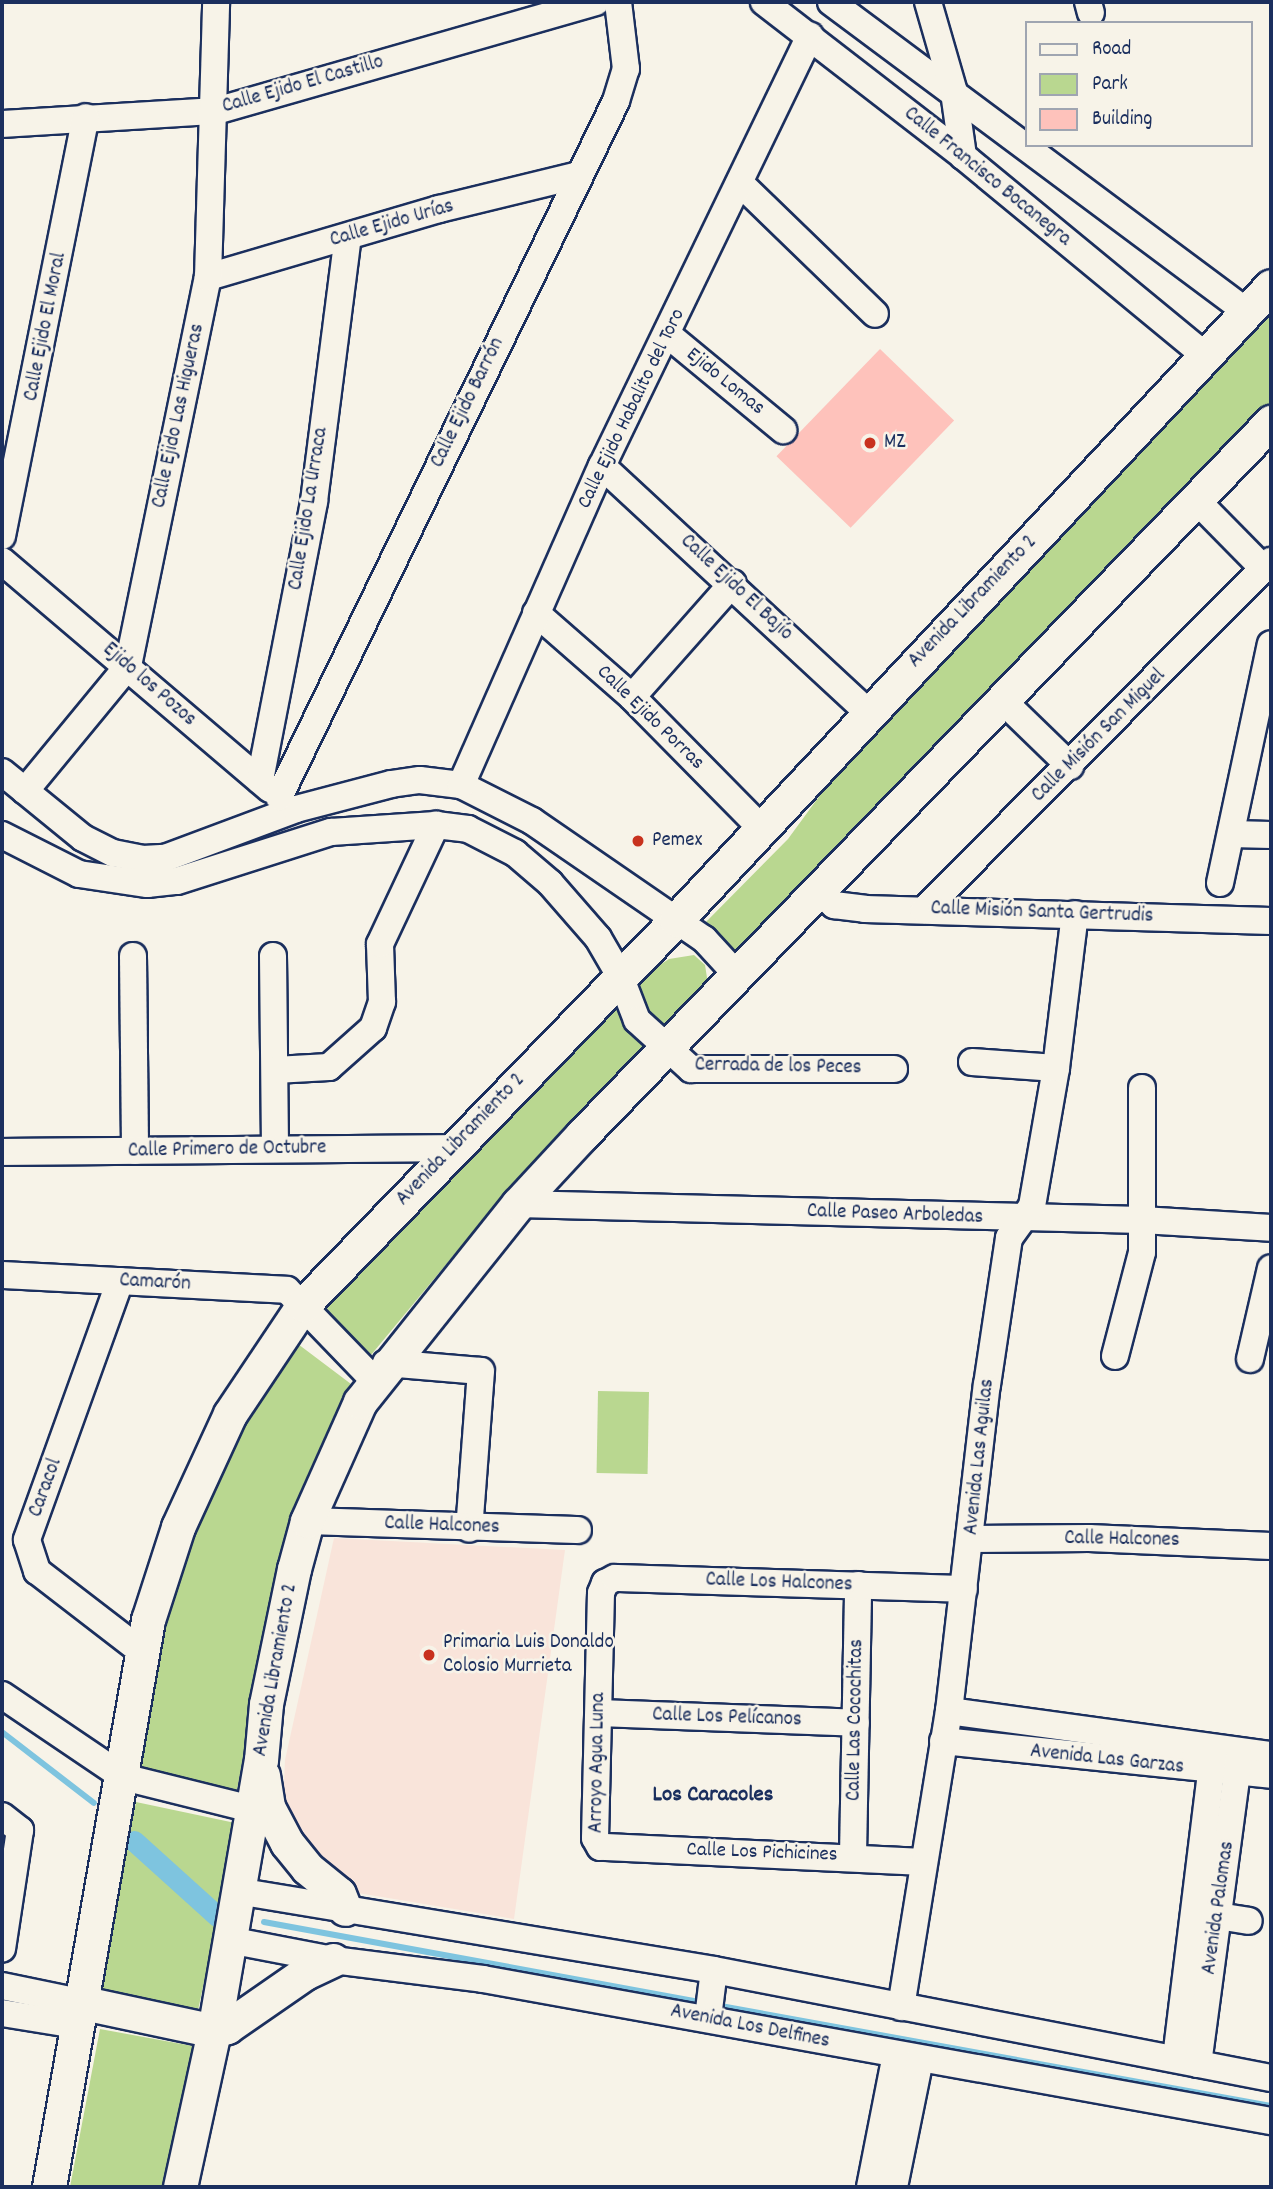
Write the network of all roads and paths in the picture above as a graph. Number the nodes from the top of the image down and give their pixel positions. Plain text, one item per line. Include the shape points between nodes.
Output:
1 (216, 2) edge
2 (596, 2) edge
3 (618, 2) edge
4 (764, 2) edge
5 (831, 2) edge
6 (928, 2) edge
7 (810, 36) junction
8 (954, 92) junction
9 (216, 111) junction
10 (86, 117) junction
11 (2, 124) edge
12 (1024, 145) edge
13 (1027, 147) edge
14 (963, 156) junction
15 (578, 175) junction
16 (742, 185) junction
17 (348, 237) junction
18 (208, 277) junction
19 (1271, 286) edge
20 (1247, 312) junction
21 (875, 314) dead end
22 (667, 334) junction
23 (1206, 356) junction
24 (1271, 422) edge
25 (783, 429) dead end
26 (602, 466) junction
27 (1195, 499) junction
28 (2, 536) edge
29 (2, 561) edge
30 (1268, 565) edge
31 (733, 583) junction
32 (536, 613) junction
33 (1271, 644) edge
34 (128, 666) junction
35 (632, 697) junction
36 (1002, 700) junction
37 (868, 712) junction
38 (1070, 766) junction
39 (2, 772) edge
40 (461, 785) junction
41 (25, 791) junction
42 (278, 795) junction
43 (436, 825) junction
44 (760, 827) junction
45 (331, 832) junction
46 (1231, 834) junction
47 (2, 835) edge
48 (1271, 835) edge
49 (13, 848) edge
50 (1220, 883) dead end
51 (819, 891) junction
52 (924, 910) junction
53 (1075, 914) junction
54 (676, 920) junction
55 (1271, 920) edge
56 (133, 956) dead end
57 (273, 956) dead end
58 (620, 976) junction
59 (738, 977) junction
60 (671, 1047) junction
61 (972, 1062) dead end
62 (1056, 1068) junction
63 (894, 1069) dead end
64 (275, 1070) junction
65 (1142, 1088) dead end
66 (275, 1149) junction
67 (452, 1149) junction
68 (135, 1151) junction
69 (2, 1152) edge
70 (518, 1204) junction
71 (1023, 1219) junction
72 (1142, 1220) junction
73 (1271, 1228) edge
74 (1271, 1268) edge
75 (2, 1275) edge
76 (120, 1281) junction
77 (303, 1305) junction
78 (1115, 1356) dead end
79 (1250, 1359) dead end
80 (380, 1372) junction
81 (307, 1521) junction
82 (469, 1529) junction
83 (578, 1530) dead end
84 (972, 1539) junction
85 (1271, 1546) edge
86 (858, 1585) junction
87 (964, 1589) junction
88 (601, 1593) joint
89 (142, 1652) junction
90 (2, 1695) edge
91 (948, 1711) junction
92 (599, 1713) junction
93 (856, 1723) junction
94 (943, 1741) junction
95 (1271, 1755) edge
96 (261, 1759) junction
97 (1226, 1761) junction
98 (1271, 1775) edge
99 (123, 1777) junction
100 (251, 1809) junction
101 (2, 1816) edge
102 (600, 1847) joint
103 (853, 1856) junction
104 (924, 1862) junction
105 (237, 1891) junction
106 (345, 1909) junction
107 (1218, 1916) junction
108 (1249, 1921) dead end
109 (229, 1940) junction
110 (2, 1949) edge
111 (333, 1960) junction
112 (715, 1970) junction
113 (2, 1986) edge
114 (901, 2007) junction
115 (2, 2013) edge
116 (78, 2013) junction
117 (708, 2018) junction
118 (214, 2031) junction
119 (908, 2057) junction
120 (1187, 2061) junction
121 (1271, 2078) edge
122 (1271, 2121) edge
123 (49, 2187) edge
124 (180, 2187) edge
125 (870, 2187) edge
126 (894, 2187) edge

1 - 9 street, Calle Ejido Las Higueras
2 - 9 street, Calle Ejido El Castillo
3 - 15 street, Calle Ejido Barrón via 626,69 616,101
4 - 7 street, Calle Francisco Bocanegra
5 - 8 street, Calle Francisco Bocanegra
6 - 8 street
7 - 14 street, Calle Francisco Bocanegra
7 - 16 street, Calle Ejido Habalito del Toro
8 - 12 street, Calle Francisco Bocanegra
8 - 14 street
9 - 10 street, Calle Ejido El Castillo
9 - 18 street, Calle Ejido Las Higueras
10 - 11 street, Calle Ejido El Castillo
10 - 28 street, Calle Ejido El Moral
13 - 20 street, Calle Francisco Bocanegra
14 - 23 street, Calle Francisco Bocanegra
15 - 17 street, Calle Ejido Urías
15 - 42 street, Calle Ejido Barrón
16 - 21 street
16 - 22 street, Calle Ejido Habalito del Toro
17 - 18 street, Calle Ejido Urías
17 - 42 street, Calle Ejido La Urraca
18 - 34 street, Calle Ejido Las Higueras
19 - 20 main road, Avenida Libramiento 2
20 - 23 main road, Avenida Libramiento 2
22 - 25 street, Ejido Lomas
22 - 26 street, Calle Ejido Habalito del Toro
23 - 37 main road, Avenida Libramiento 2
24 - 27 main road, Avenida Libramiento 2
26 - 31 street, Calle Ejido El Bajío
26 - 32 street, Calle Ejido Habalito del Toro
27 - 30 street
27 - 36 main road, Avenida Libramiento 2
29 - 34 street, Ejido los Pozos
30 - 38 street, Calle Misión San Miguel
31 - 35 street
31 - 37 street, Calle Ejido El Bajío
32 - 35 street, Calle Ejido Porras
32 - 40 street, Calle Ejido Habalito del Toro
33 - 46 street
34 - 41 street, Calle Ejido Las Higueras
34 - 42 street, Ejido los Pozos
35 - 44 street, Calle Ejido Porras
36 - 38 street
36 - 51 main road, Avenida Libramiento 2
37 - 44 main road, Avenida Libramiento 2
38 - 52 street, Calle Misión San Miguel
39 - 41 street
40 - 42 street via 419,780
40 - 54 street via 532,821
41 - 42 street via 83,838 113,853 143,859 165,858
42 - 45 street, Ejido los Pozos
43 - 45 street
43 - 58 street via 468,830 515,853 575,909
43 - 64 street via 380,944 382,1002 373,1028 329,1067
44 - 54 main road, Avenida Libramiento 2
45 - 49 street via 177,881 147,884 79,874
46 - 48 street
46 - 50 street
47 - 49 street
51 - 52 street, Calle Misión Santa Gertrudis via 834,905
51 - 59 main road, Avenida Libramiento 2
52 - 53 street, Calle Misión Santa Gertrudis
53 - 55 street, Calle Misión Santa Gertrudis
53 - 62 street, Avenida Las Aguilas
54 - 58 main road, Avenida Libramiento 2
54 - 59 street via 704,939
56 - 68 street
57 - 64 street
58 - 60 street via 637,1020
58 - 67 main road, Avenida Libramiento 2
59 - 60 main road, Avenida Libramiento 2
60 - 63 street, Cerrada de los Peces via 691,1069
60 - 70 main road, Avenida Libramiento 2
61 - 62 street
62 - 71 street, Avenida Las Aguilas via 1032,1206
64 - 66 street
65 - 72 street
66 - 67 street, Calle Primero de Octubre
66 - 68 street, Calle Primero de Octubre
67 - 77 main road, Avenida Libramiento 2
68 - 69 street, Calle Primero de Octubre
70 - 71 street, Calle Paseo Arboledas
70 - 80 main road, Avenida Libramiento 2
71 - 72 street, Calle Paseo Arboledas
71 - 84 street, Avenida Las Aguilas via 1009,1238 987,1385
72 - 73 street, Calle Paseo Arboledas
72 - 78 street via 1142,1252
74 - 79 street
75 - 76 street, Camarón
76 - 77 street, Camarón via 287,1290
76 - 89 street, Caracol via 27,1540 37,1571
77 - 80 street
77 - 89 main road, Avenida Libramiento 2 via 230,1414 202,1468 157,1588
80 - 81 main road, Avenida Libramiento 2 via 360,1402
80 - 82 street via 481,1371
81 - 82 street, Calle Halcones
81 - 96 main road, Avenida Libramiento 2 via 268,1692
82 - 83 street, Calle Halcones
84 - 85 street, Calle Halcones via 1089,1538
84 - 87 street, Avenida Las Aguilas
86 - 87 street, Calle Los Halcones
86 - 88 street, Calle Los Halcones via 615,1578 605,1583
86 - 93 street, Calle Las Cocochitas
87 - 91 street, Avenida Las Aguilas
88 - 92 street, Arroyo Agua Luna
89 - 99 main road, Avenida Libramiento 2
90 - 99 street
91 - 94 street, Avenida Las Aguilas
91 - 97 street, Avenida Las Garzas
92 - 93 street, Calle Los Pelícanos
92 - 102 street, Arroyo Agua Luna via 594,1838
93 - 103 street, Calle Las Cocochitas
94 - 97 street, Avenida Las Garzas
94 - 104 street, Avenida Las Aguilas
95 - 97 street, Avenida Las Garzas
96 - 100 main road, Avenida Libramiento 2
96 - 106 main road via 268,1807 287,1843 307,1868 339,1894
97 - 98 street, Avenida Las Garzas
97 - 107 street, Avenida Palomas
97 - 120 street, Avenida Palomas
99 - 100 street
99 - 116 main road, Avenida Libramiento 2
100 - 105 main road, Avenida Libramiento 2
101 - 110 street via 20,1830
102 - 103 street, Calle Los Pichicines
103 - 104 street, Calle Los Pichicines
104 - 114 street, Avenida Las Aguilas
105 - 106 street
105 - 109 main road, Avenida Libramiento 2
106 - 112 street
107 - 108 street
107 - 120 street, Avenida Palomas
109 - 111 street, Avenida Los Delfines
109 - 118 main road, Avenida Libramiento 2
111 - 117 street, Avenida Los Delfines via 483,1979
111 - 118 main road
112 - 114 street
112 - 117 street
113 - 116 street
114 - 120 street
115 - 116 street
116 - 118 main road
116 - 123 main road, Avenida Libramiento 2
117 - 119 street, Avenida Los Delfines
118 - 124 main road, Avenida Libramiento 2
119 - 122 street, Avenida Los Delfines
119 - 125 street
119 - 126 street
120 - 121 street

